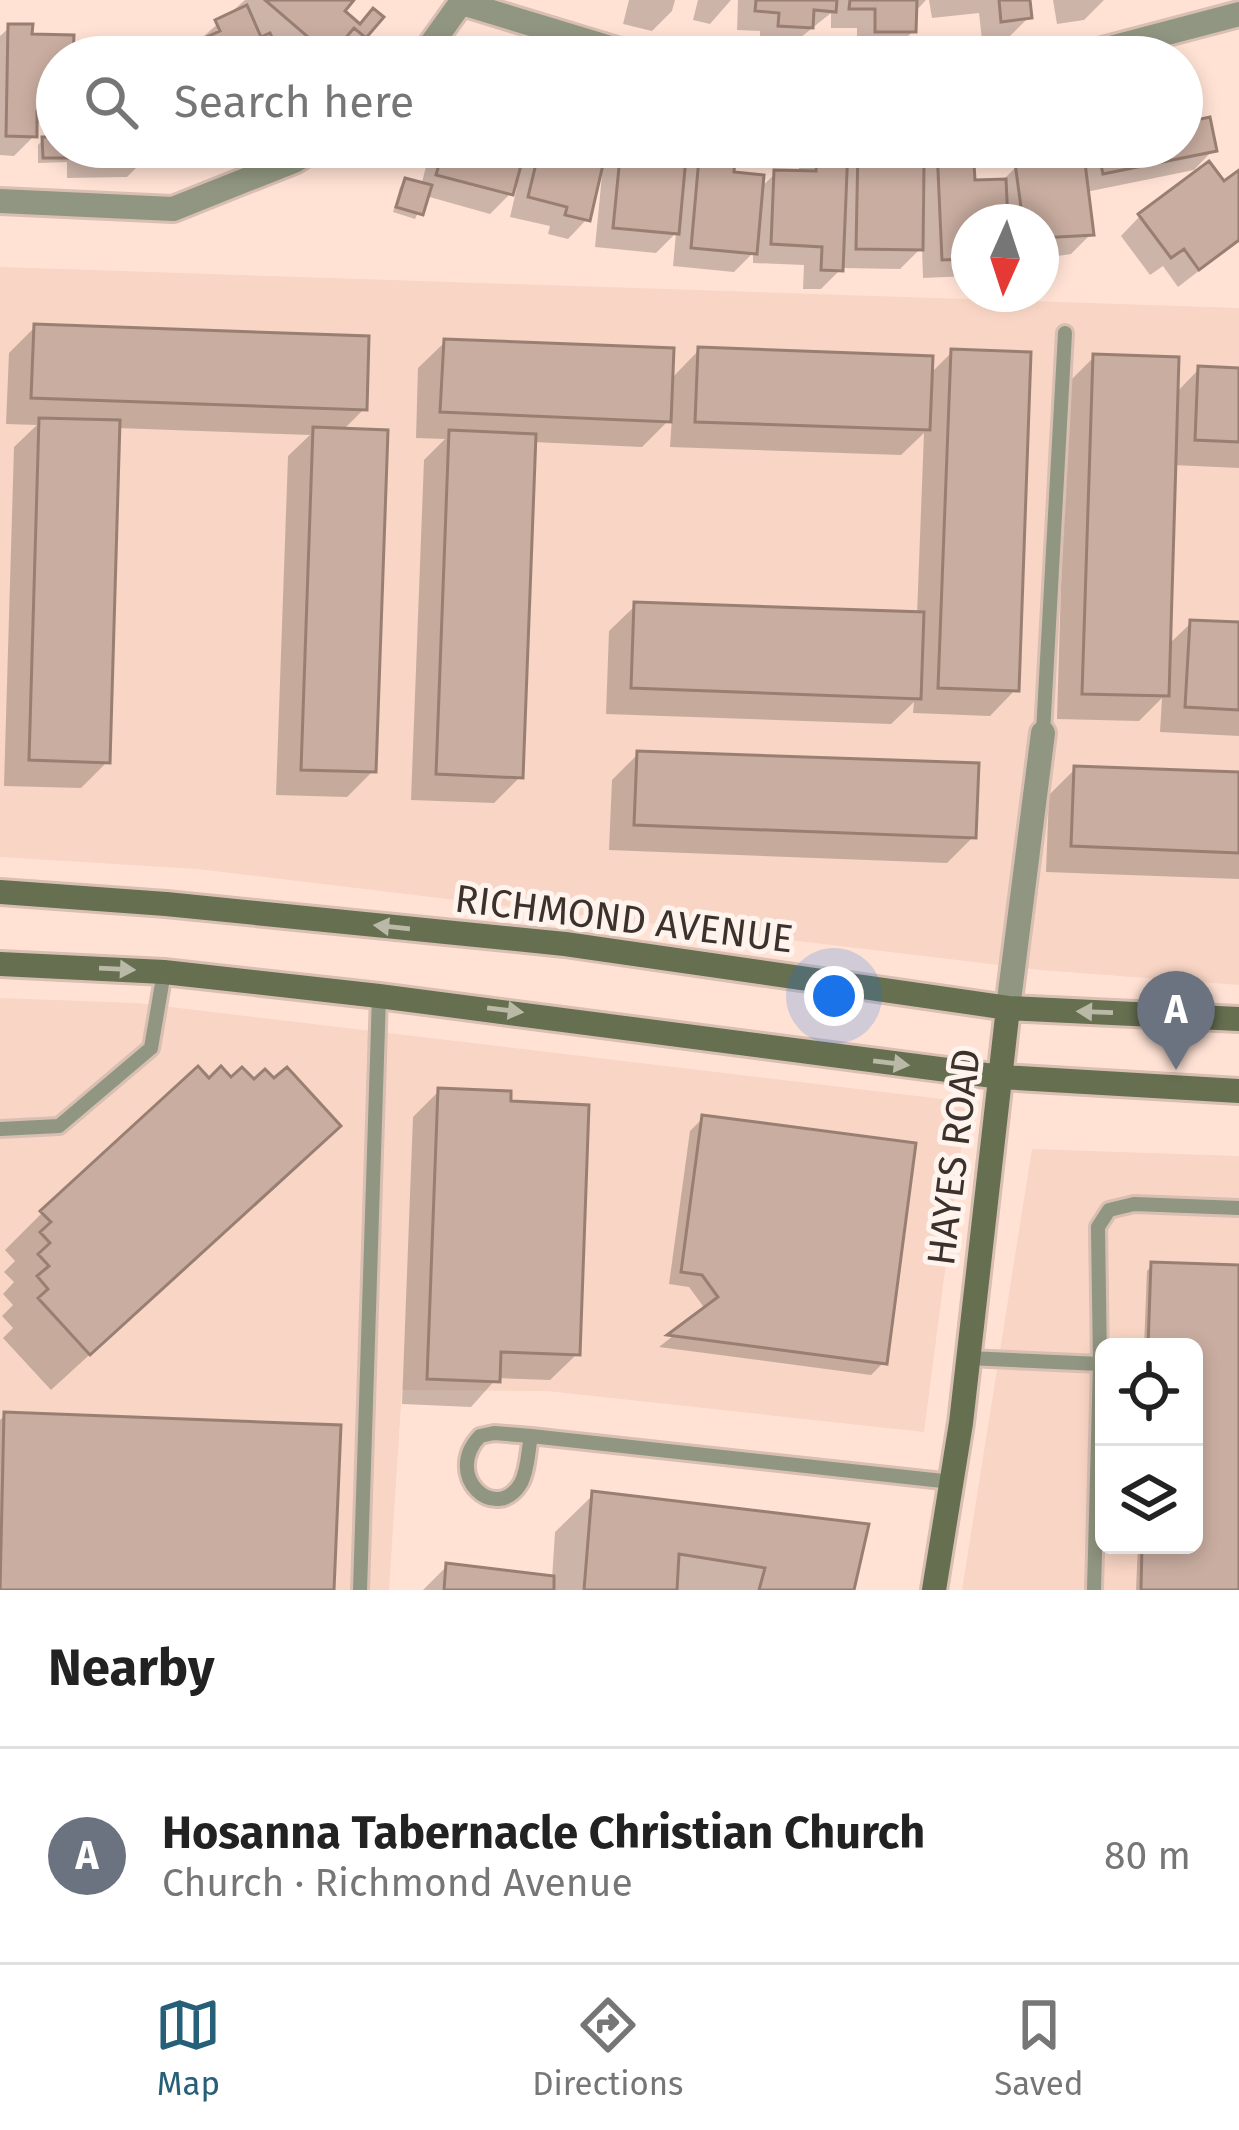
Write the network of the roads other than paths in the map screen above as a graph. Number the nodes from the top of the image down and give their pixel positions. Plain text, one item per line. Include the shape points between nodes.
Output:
1 (463, 2) edge
2 (1239, 14) edge
3 (438, 36) edge
4 (572, 36) edge
5 (1156, 36) edge
6 (276, 168) edge
7 (0, 201) edge
8 (1065, 333) dead end
9 (1043, 733) joint
10 (0, 892) edge
11 (0, 964) edge
12 (164, 972) junction
13 (379, 996) junction
14 (1008, 1008) junction
15 (1239, 1019) edge
16 (1001, 1077) junction
17 (1239, 1091) edge
18 (0, 1129) edge
19 (1239, 1208) edge
20 (1100, 1338) edge
21 (968, 1358) junction
22 (1095, 1364) edge
23 (530, 1436) junction
24 (1098, 1446) edge
25 (952, 1482) junction
26 (360, 1590) edge
27 (934, 1590) edge
28 (1094, 1590) edge

1 - 3 street
1 - 4 street
2 - 5 street
6 - 7 street via 172,209
8 - 9 lane
9 - 14 street, HAYES ROAD
14 -> 10 main road, RICHMOND AVENUE via 565,944
11 -> 12 main road
12 - 13 main road
12 - 18 lane via 151,1048 59,1126
13 -> 16 main road
13 - 26 lane
15 -> 14 main road, RICHMOND AVENUE
14 - 16 main road, HAYES ROAD
16 - 17 main road
16 - 21 main road, HAYES ROAD
19 - 20 lane via 1109,1210 1099,1227
21 - 22 lane
21 - 25 main road, HAYES ROAD
23 - 23 lane via 481,1436 467,1459 476,1490 502,1499 513,1492 523,1480
23 - 25 lane
24 - 28 lane
25 - 27 main road, HAYES ROAD

